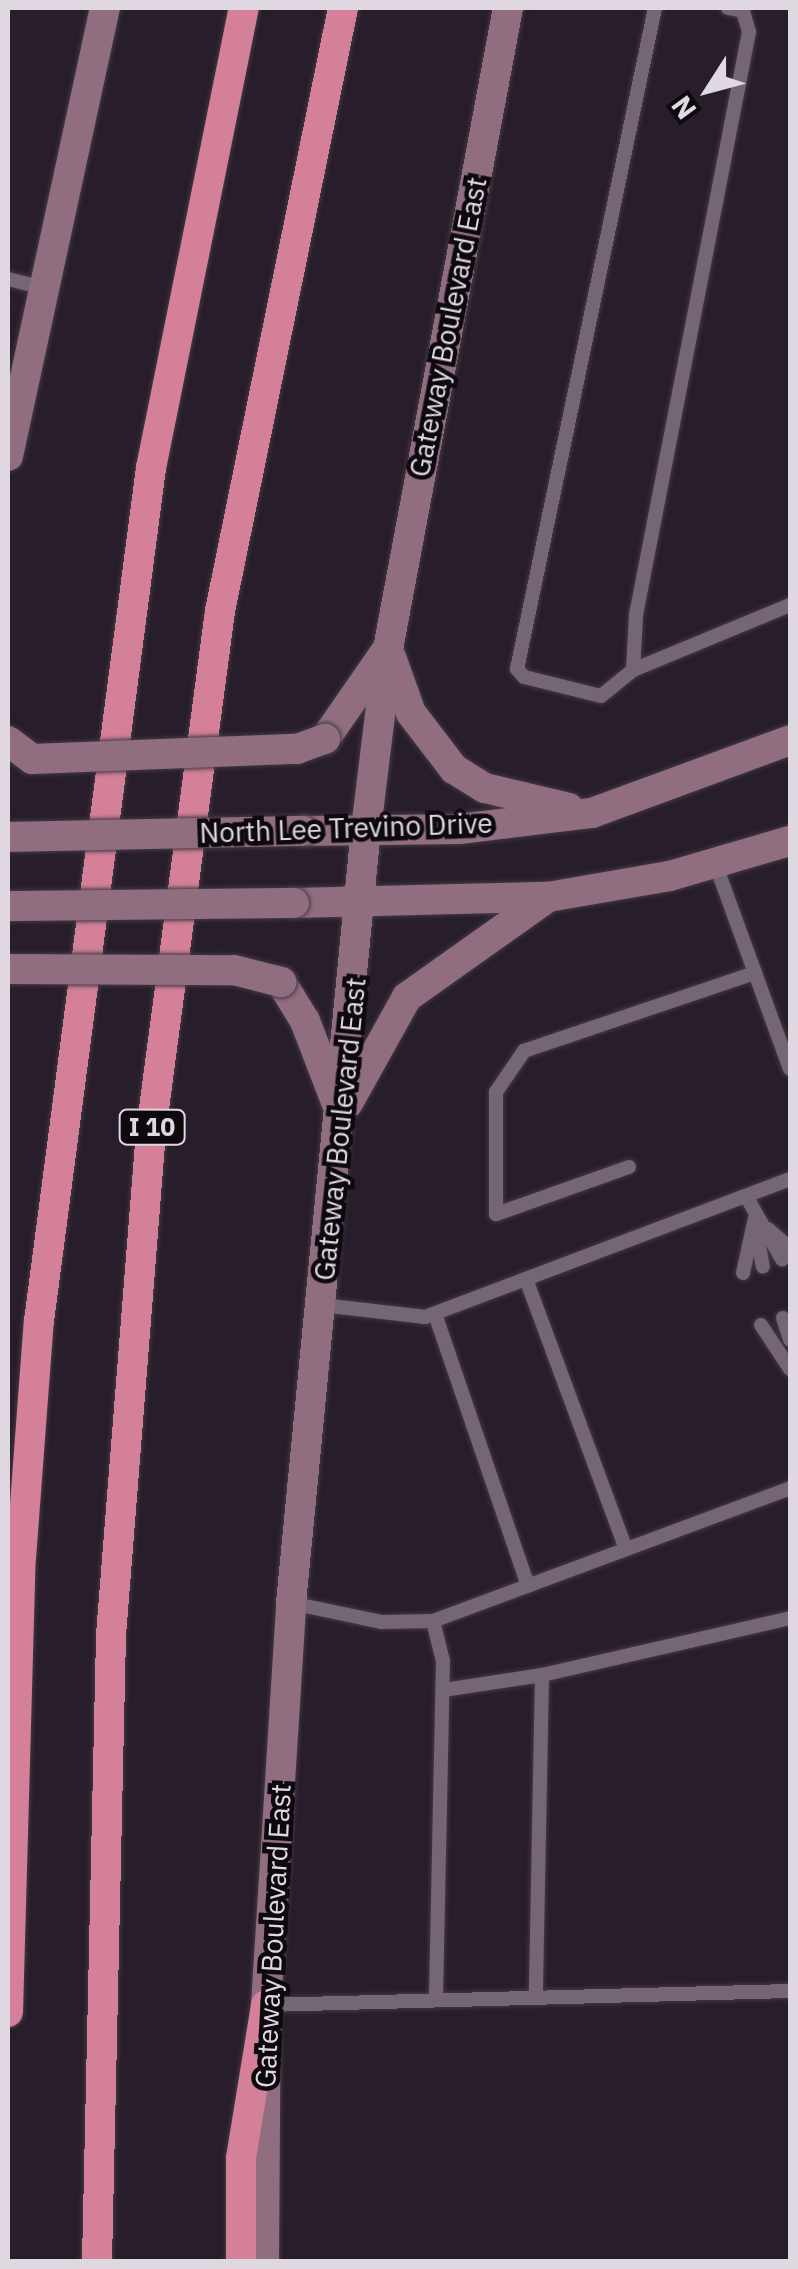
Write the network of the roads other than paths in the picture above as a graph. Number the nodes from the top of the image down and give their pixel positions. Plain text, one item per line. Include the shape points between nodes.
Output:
1 (105, 8) edge
2 (244, 8) edge
3 (343, 8) edge
4 (508, 8) edge
5 (654, 8) edge
6 (728, 8) edge
7 (744, 9) edge
8 (8, 280) edge
9 (44, 288) junction
10 (8, 456) edge
11 (790, 605) edge
12 (388, 649) junction
13 (633, 670) junction
14 (790, 740) edge
15 (8, 741) edge
16 (592, 813) junction
17 (366, 829) junction
18 (8, 837) edge
19 (790, 841) edge
20 (715, 863) junction
21 (548, 897) junction
22 (364, 902) junction
23 (8, 906) edge
24 (8, 969) edge
25 (755, 973) junction
26 (790, 1070) edge
27 (341, 1115) junction
28 (629, 1167) dead end
29 (790, 1179) edge
30 (746, 1196) junction
31 (754, 1218) junction
32 (790, 1238) edge
33 (786, 1254) edge
34 (763, 1266) dead end
35 (743, 1273) dead end
36 (526, 1279) junction
37 (322, 1305) junction
38 (435, 1314) junction
39 (783, 1318) dead end
40 (762, 1325) dead end
41 (790, 1340) edge
42 (790, 1369) edge
43 (790, 1488) edge
44 (626, 1549) junction
45 (528, 1586) junction
46 (291, 1603) junction
47 (790, 1618) edge
48 (433, 1621) junction
49 (542, 1674) junction
50 (443, 1690) junction
51 (790, 1990) edge
52 (536, 1997) junction
53 (436, 2000) junction
54 (266, 2005) junction
55 (8, 2012) edge
56 (98, 2262) edge
57 (241, 2262) edge
58 (264, 2262) edge

1 - 9 main road
2 - 55 highway via 152,468 39,1320 21,1558
3 - 56 highway, I 10 via 224,592 151,1131 111,1635
4 - 12 main road, Gateway Boulevard East
5 - 13 lane via 517,668 524,677 600,696
6 - 7 lane
7 - 13 lane via 749,32 636,615
8 - 9 lane
9 - 10 main road
11 - 13 lane
12 - 15 main road, bridge via 325,739 297,750 32,759
12 - 16 main road via 411,712 454,769 485,788
12 - 17 main road, Gateway Boulevard East
14 - 16 main road, North Lee Trevino Drive
16 - 17 main road, North Lee Trevino Drive via 459,829
17 - 18 main road, North Lee Trevino Drive, bridge
17 - 22 main road, Gateway Boulevard East
19 - 20 main road
20 - 21 main road
20 - 25 lane
21 - 22 main road
21 - 27 main road via 406,997
22 - 23 main road, bridge
22 - 27 main road, Gateway Boulevard East
24 - 27 main road, bridge via 234,970 281,982 305,1021
25 - 26 lane
25 - 28 lane via 524,1052 496,1092 496,1214
27 - 37 main road, Gateway Boulevard East
29 - 30 lane
30 - 31 lane
30 - 36 lane
31 - 32 lane
31 - 33 lane
31 - 34 lane
31 - 35 lane
36 - 38 lane
36 - 44 lane
37 - 38 lane via 397,1318
37 - 46 main road, Gateway Boulevard East
38 - 45 lane
39 - 41 lane
40 - 42 lane
43 - 44 lane
44 - 45 lane
45 - 48 lane
46 - 48 lane via 381,1622
46 - 54 main road, Gateway Boulevard East
47 - 49 lane
48 - 50 lane
49 - 50 lane
49 - 52 lane
50 - 53 lane
51 - 52 lane
52 - 53 lane
53 - 54 lane
54 - 57 highway via 242,2158
54 - 58 main road, Gateway Boulevard East

